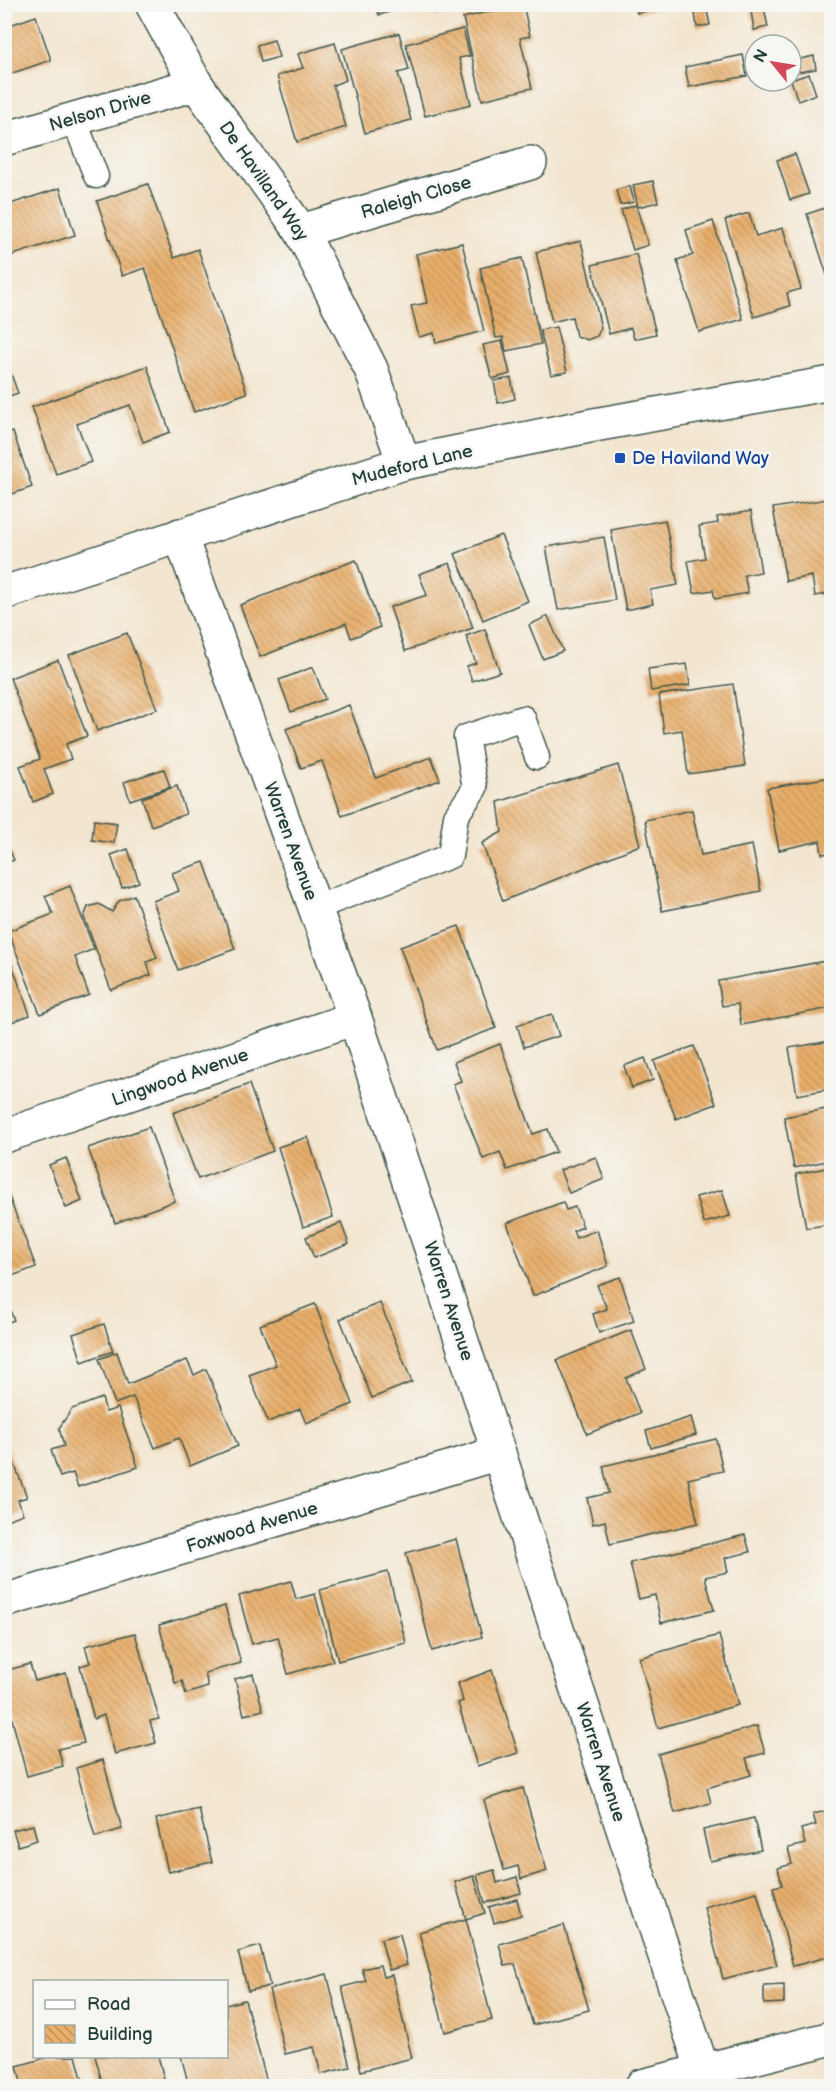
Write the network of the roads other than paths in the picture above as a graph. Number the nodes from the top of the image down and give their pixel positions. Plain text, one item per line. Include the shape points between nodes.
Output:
1 (152, 4) edge
2 (196, 84) junction
3 (74, 119) junction
4 (4, 139) edge
5 (530, 163) dead end
6 (96, 176) dead end
7 (301, 231) junction
8 (831, 384) edge
9 (404, 463) junction
10 (180, 536) junction
11 (4, 593) edge
12 (537, 757) dead end
13 (315, 908) junction
14 (355, 1018) junction
15 (4, 1136) edge
16 (499, 1453) junction
17 (4, 1601) edge
18 (831, 2038) edge
19 (703, 2071) junction
20 (642, 2086) edge

1 - 2 street, De Havilland Way
2 - 3 street, Nelson Drive
2 - 7 street, De Havilland Way
3 - 4 street, Nelson Drive
3 - 6 lane
5 - 7 street, Raleigh Close
7 - 9 street, De Havilland Way via 371,369
8 - 9 street, Mudeford Lane via 594,424
9 - 10 street, Mudeford Lane
10 - 11 street, Mudeford Lane
10 - 13 street, Warren Avenue
12 - 13 lane via 523,718 466,737 475,788 456,816 450,856
13 - 14 street, Warren Avenue
14 - 15 street, Lingwood Avenue
14 - 16 street, Warren Avenue
16 - 17 street, Foxwood Avenue
16 - 19 street, Warren Avenue
18 - 19 street
19 - 20 street

